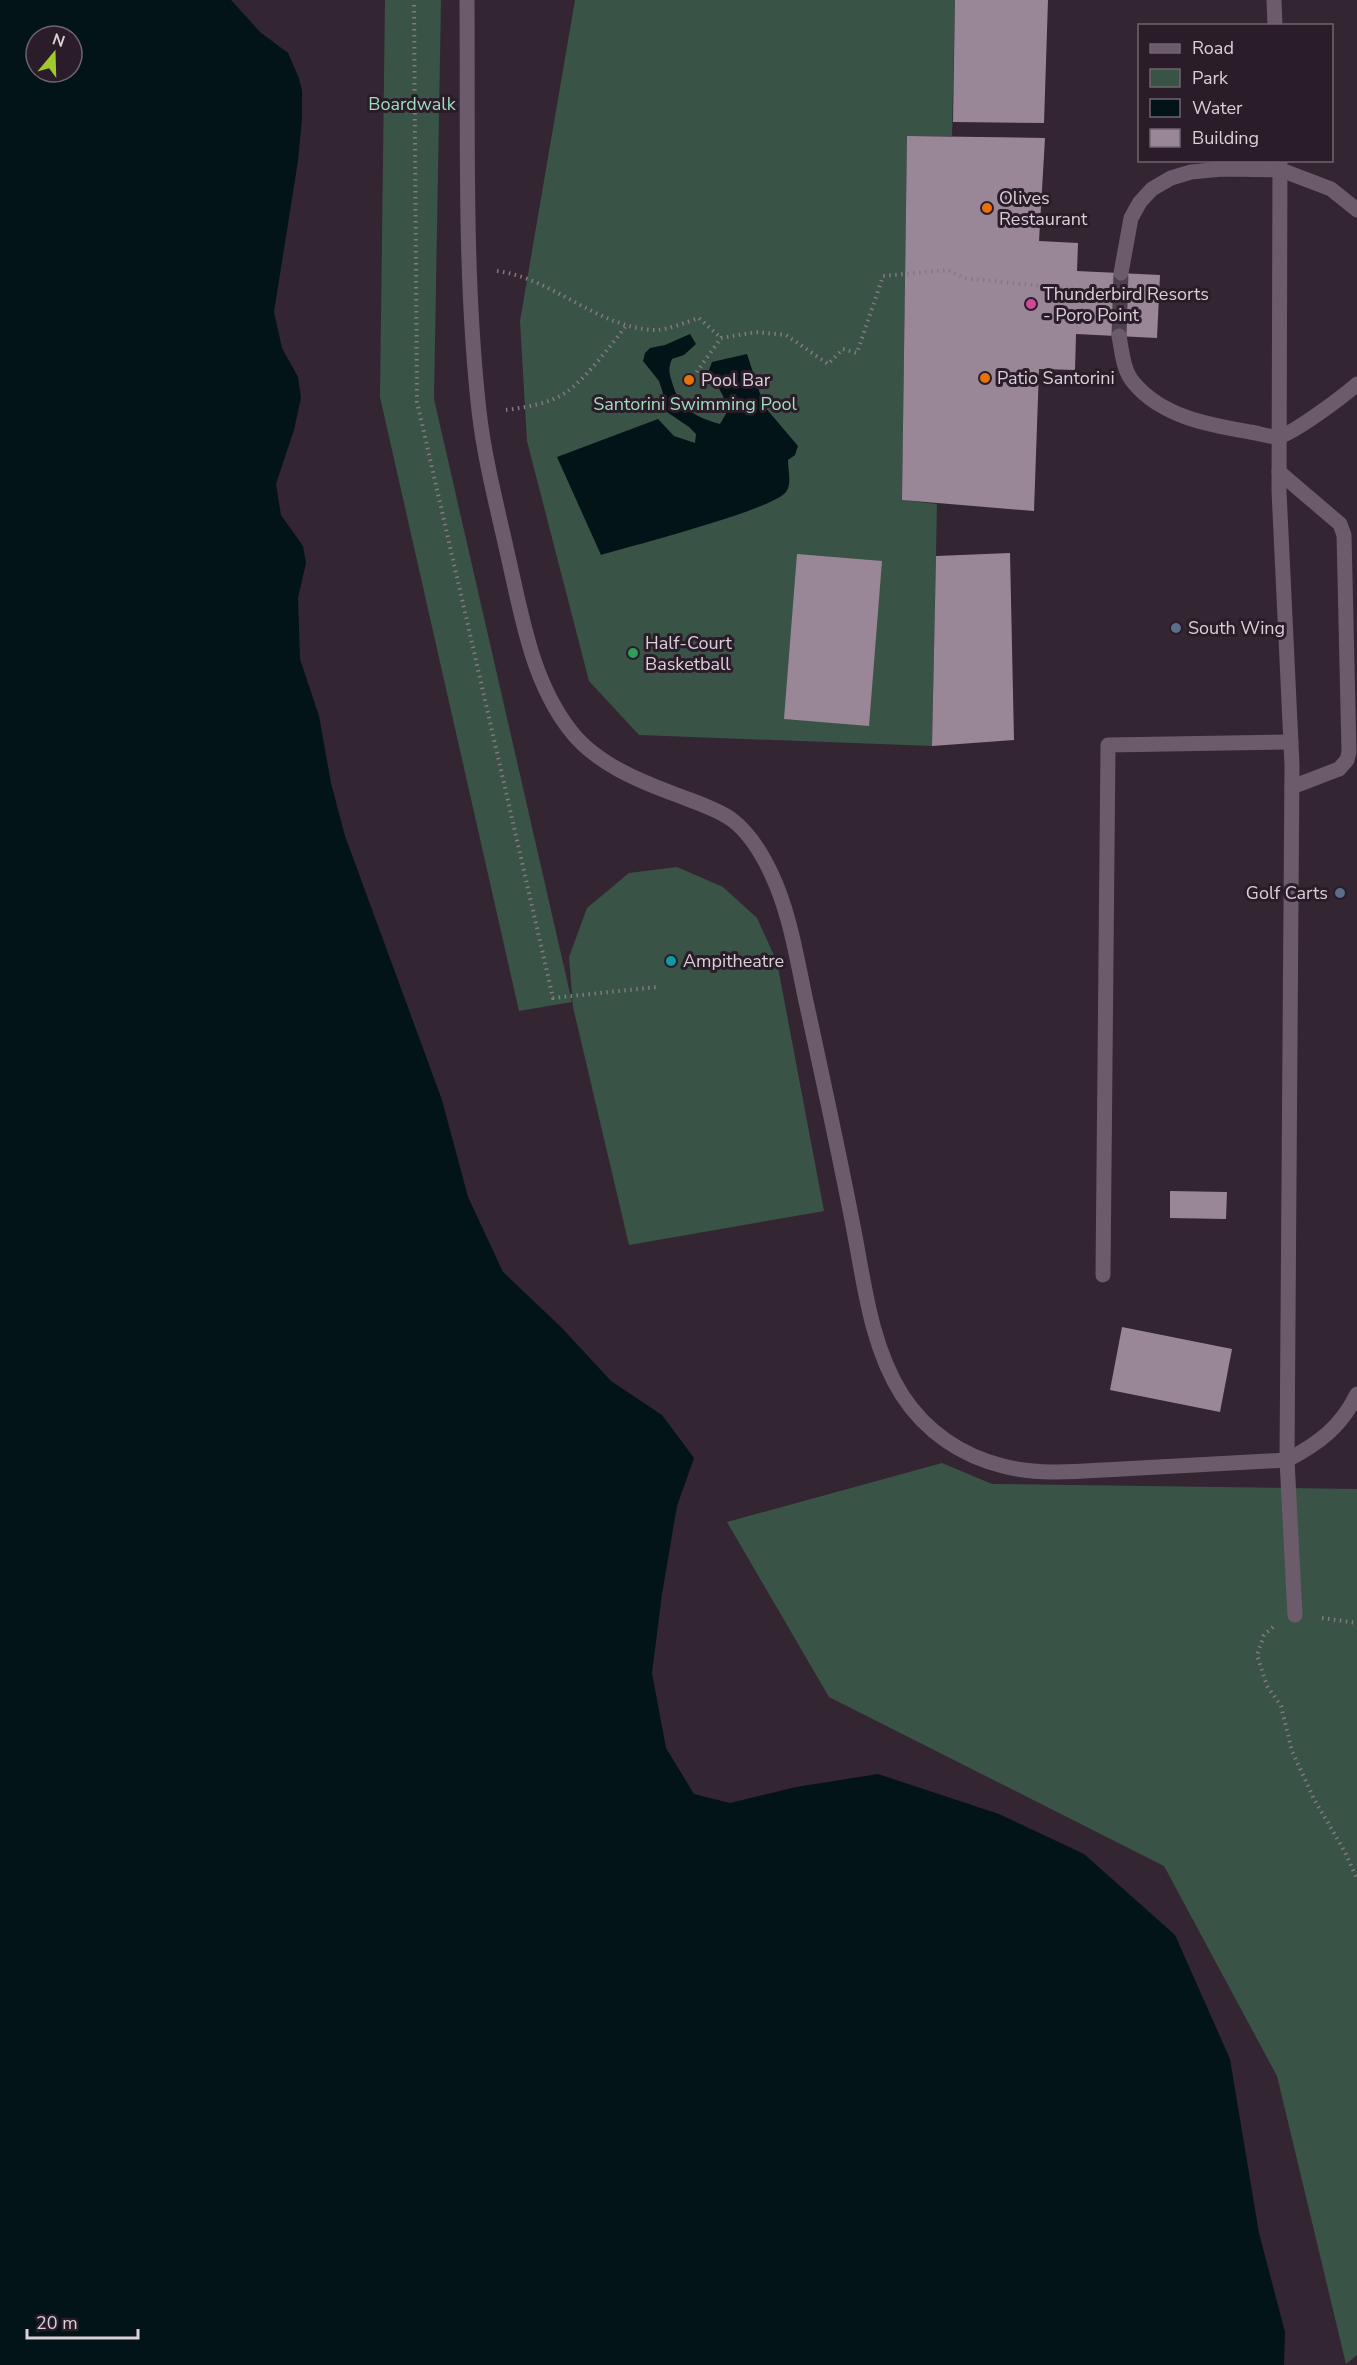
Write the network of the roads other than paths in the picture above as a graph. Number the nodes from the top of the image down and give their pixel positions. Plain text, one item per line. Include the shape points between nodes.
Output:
1 (467, 0) edge
2 (1274, 0) edge
3 (1275, 24) edge
4 (1280, 165) edge
5 (1357, 210) edge
6 (1121, 273) tunnel mouth
7 (1119, 336) tunnel mouth
8 (1357, 384) edge
9 (1278, 437) junction
10 (1279, 472) junction
11 (1291, 742) junction
12 (1292, 787) junction
13 (1103, 1275) dead end
14 (1357, 1394) edge
15 (1287, 1460) junction
16 (1295, 1615) road end

1 - 15 street via 469,268 479,412 493,489 536,668 571,732 593,753 620,770 733,820 754,842 772,875 792,936 867,1298 884,1360 902,1395 921,1420 946,1441 975,1458 1009,1468 1061,1472
2 - 3 street
4 - 5 street via 1331,189
4 - 6 street via 1191,172 1152,189 1131,218
4 - 9 street
7 - 9 street via 1132,382 1154,400 1183,417
8 - 9 street via 1314,417
9 - 10 street
10 - 11 street
10 - 12 street via 1340,524 1344,535 1349,752 1339,769
11 - 12 street
11 - 13 street via 1108,745
12 - 15 street
14 - 15 street via 1327,1437
15 - 16 street

